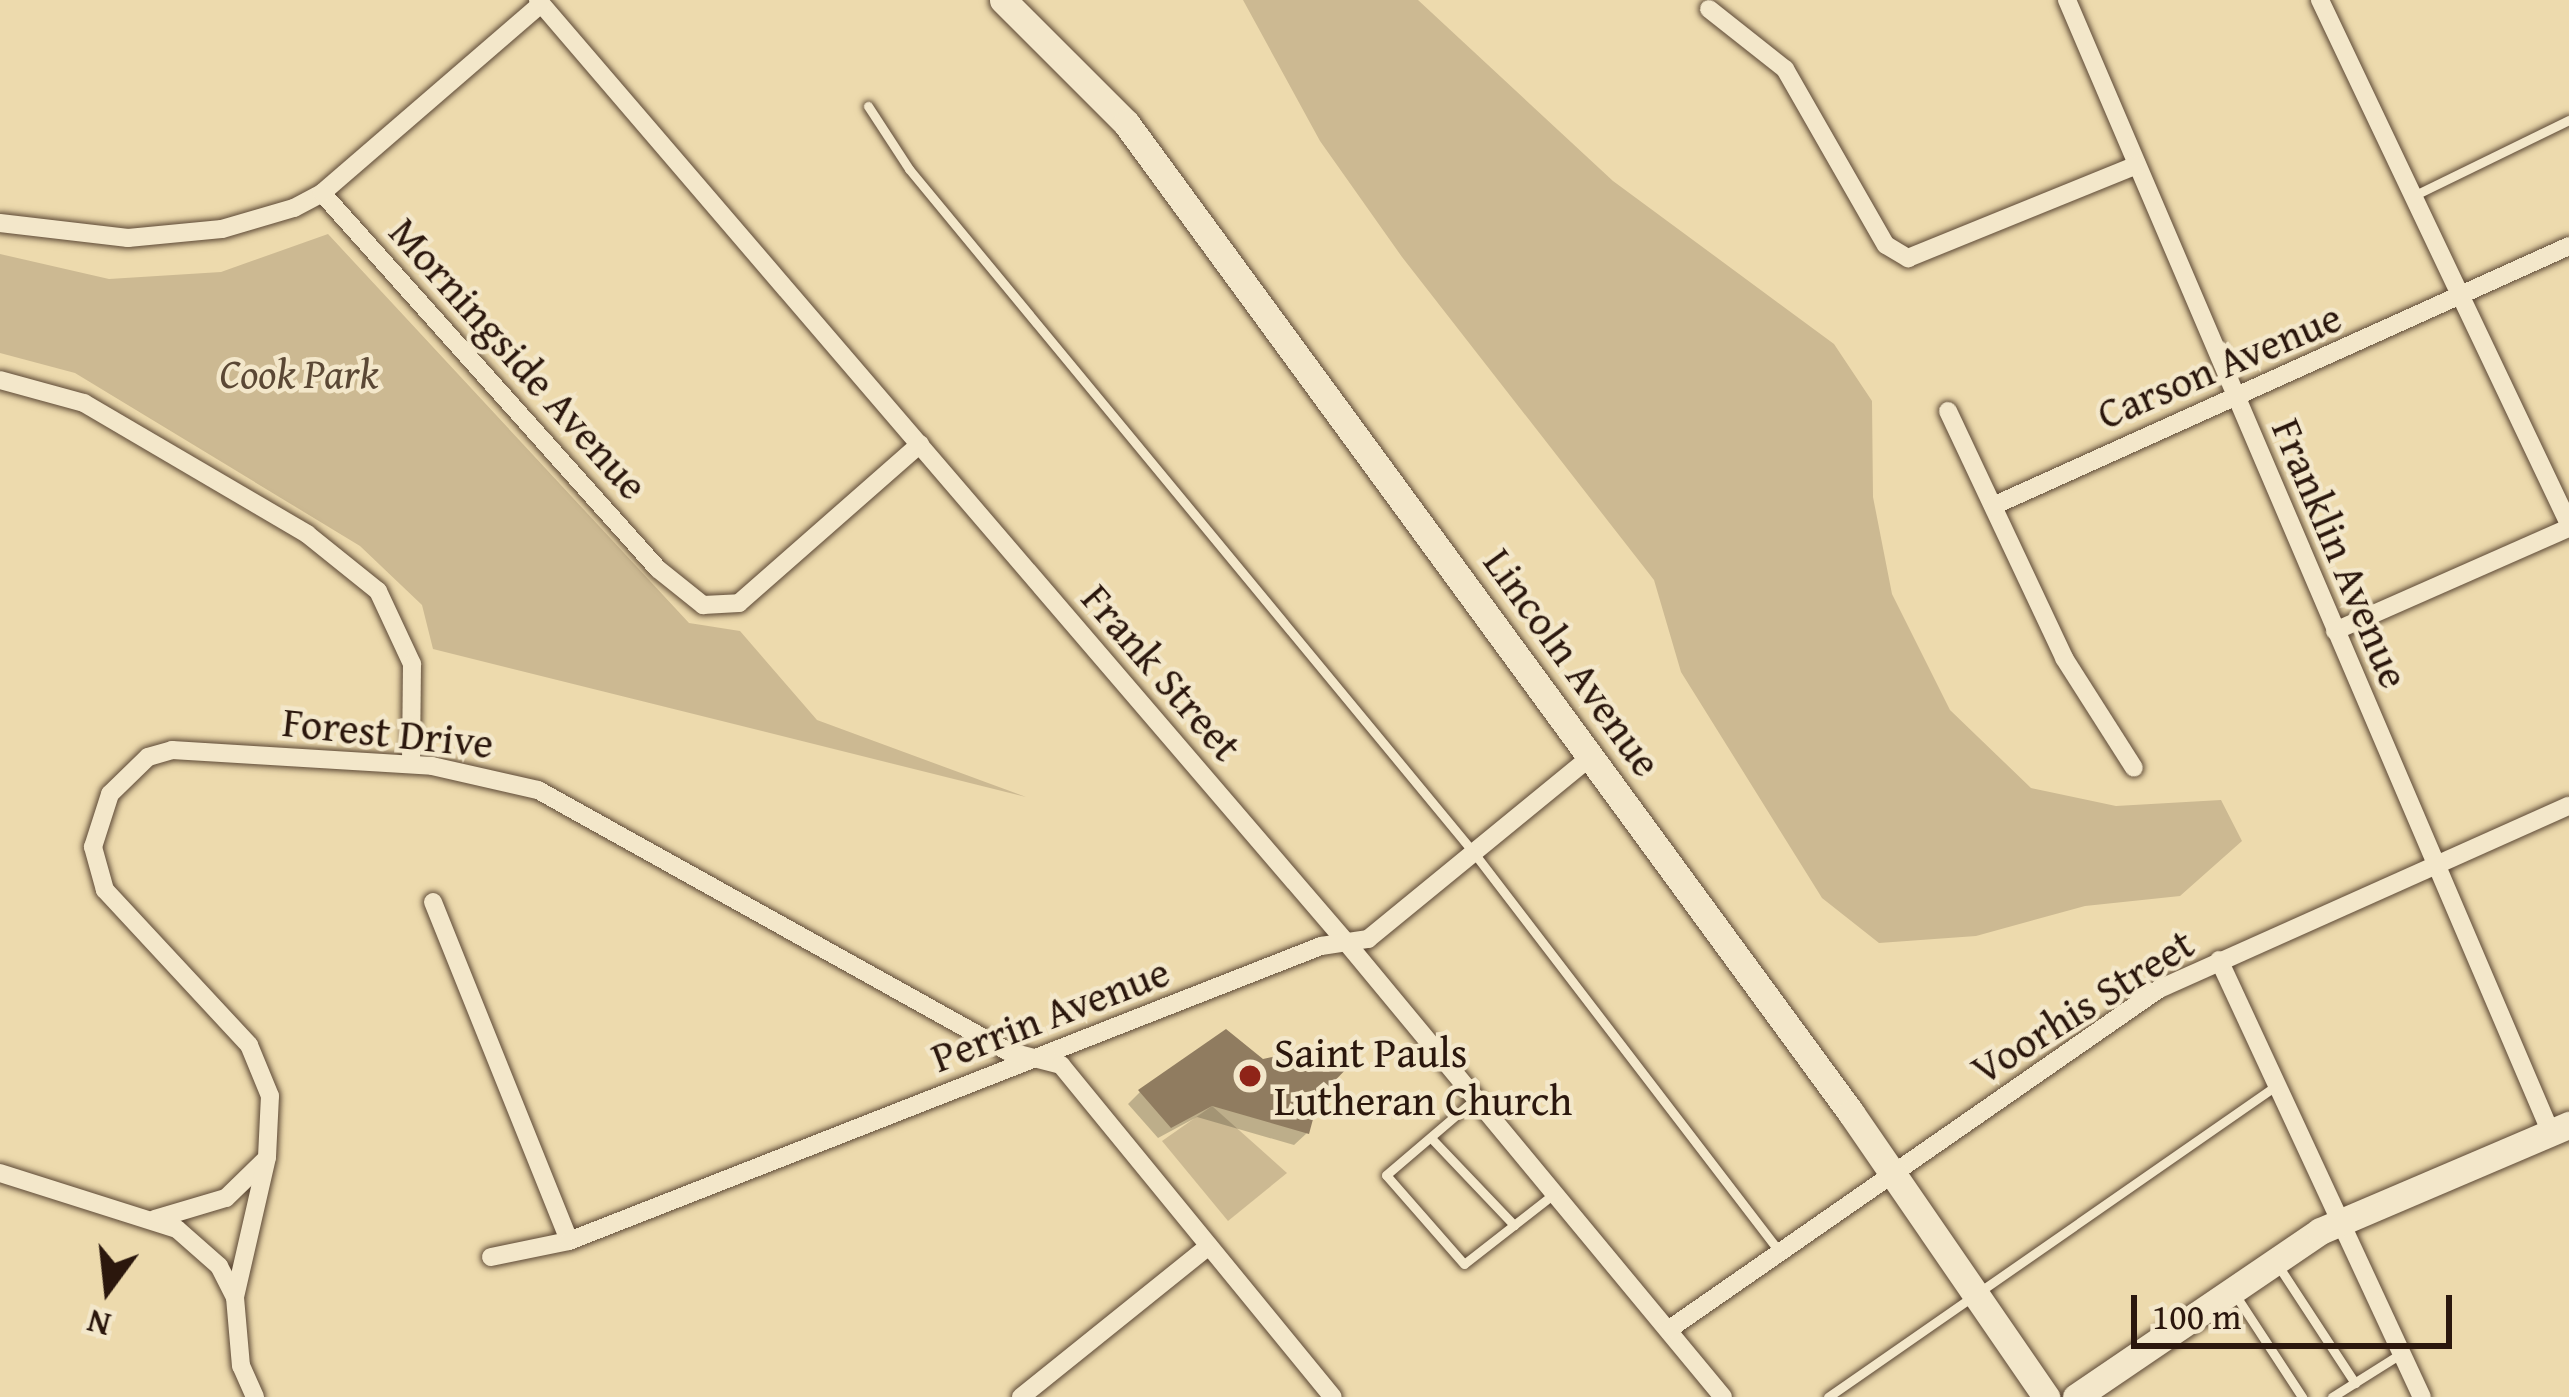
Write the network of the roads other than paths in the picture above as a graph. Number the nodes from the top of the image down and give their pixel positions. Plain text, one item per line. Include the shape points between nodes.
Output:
1 (1003, 0) edge
2 (2067, 0) edge
3 (2320, 0) edge
4 (539, 2) edge
5 (1709, 9) dead end
6 (868, 106) dead end
7 (2569, 120) edge
8 (2137, 165) junction
9 (322, 193) junction
10 (2411, 197) junction
11 (0, 223) edge
12 (2569, 246) edge
13 (2459, 299) junction
14 (0, 380) edge
15 (2236, 397) junction
16 (1948, 411) dead end
17 (920, 445) junction
18 (1993, 506) junction
19 (2569, 526) edge
20 (2335, 631) junction
21 (1591, 757) junction
22 (411, 764) junction
23 (2134, 768) dead end
24 (2569, 806) edge
25 (1474, 853) junction
26 (2434, 864) junction
27 (433, 902) dead end
28 (1346, 942) junction
29 (2219, 960) junction
30 (1034, 1058) junction
31 (2277, 1084) junction
32 (1476, 1098) junction
33 (2560, 1129) edge
34 (1432, 1138) junction
35 (267, 1157) junction
36 (0, 1173) edge
37 (1892, 1174) junction
38 (1555, 1193) junction
39 (152, 1219) junction
40 (2341, 1222) junction
41 (1514, 1225) junction
42 (569, 1241) junction
43 (1209, 1246) junction
44 (1780, 1252) junction
45 (491, 1257) dead end
46 (2275, 1260) junction
47 (2232, 1289) junction
48 (1974, 1295) junction
49 (236, 1297) junction
50 (1668, 1330) junction
51 (2402, 1353) junction
52 (2355, 1383) junction
53 (255, 1397) edge
54 (1021, 1397) edge
55 (1333, 1397) edge
56 (1724, 1397) edge
57 (1828, 1397) edge
58 (2047, 1397) edge
59 (2076, 1397) edge
60 (2302, 1397) edge
61 (2332, 1397) edge
62 (2422, 1397) edge

1 - 21 street, Lincoln Avenue via 1126,123
2 - 8 street, Franklin Avenue
3 - 10 street
4 - 9 street
4 - 17 street, Frank Street
5 - 8 street via 1785,69 1886,245 1920,259
6 - 25 lane via 909,169
7 - 10 lane
8 - 15 street, Franklin Avenue
9 - 11 street via 266,219 176,236 100,238
9 - 17 street, Morningside Avenue via 658,569 703,605 739,603
10 - 13 street
12 - 13 street, Carson Avenue
13 - 15 street, Carson Avenue
13 - 19 street
14 - 22 street via 84,404 307,534 378,591 412,664
15 - 18 street, Carson Avenue
15 - 20 street, Franklin Avenue
16 - 18 street
17 - 28 street, Frank Street
18 - 23 street via 2064,658
19 - 20 street
20 - 26 street, Franklin Avenue
21 - 25 street, Perrin Avenue
21 - 37 street, Lincoln Avenue
22 - 30 street, Forest Drive via 483,774 580,810 1007,1051
22 - 35 street, Forest Drive via 172,750 132,769 96,825 105,890 215,1004 262,1072 272,1115
24 - 26 street, Voorhis Street
25 - 28 street, Perrin Avenue via 1368,939
25 - 44 lane
26 - 29 street, Voorhis Street
26 - 33 street, Franklin Avenue
27 - 42 street
28 - 30 street, Perrin Avenue
28 - 32 street, Frank Street
29 - 31 street
29 - 37 street, Voorhis Street via 2159,989
30 - 42 street, Perrin Avenue
30 - 43 street, Forest Drive via 1061,1065
31 - 40 street
31 - 48 lane
32 - 34 lane
32 - 38 street, Frank Street
33 - 40 street
34 - 41 lane
34 - 41 lane via 1386,1175 1459,1263
35 - 39 street via 226,1198
35 - 49 street, Forest Drive
36 - 39 street
37 - 44 street, Voorhis Street
37 - 48 street, Lincoln Avenue
38 - 41 lane
38 - 50 street, Frank Street
39 - 49 street via 202,1249
40 - 46 street
40 - 51 street
42 - 45 street, Perrin Avenue
43 - 54 street
43 - 55 street, Forest Drive
44 - 50 street, Voorhis Street
46 - 47 street
46 - 52 lane
47 - 59 street
47 - 60 lane
48 - 57 lane
48 - 58 street, Lincoln Avenue
49 - 53 street via 241,1366
50 - 56 street, Frank Street
51 - 52 lane
51 - 62 street
52 - 61 lane

